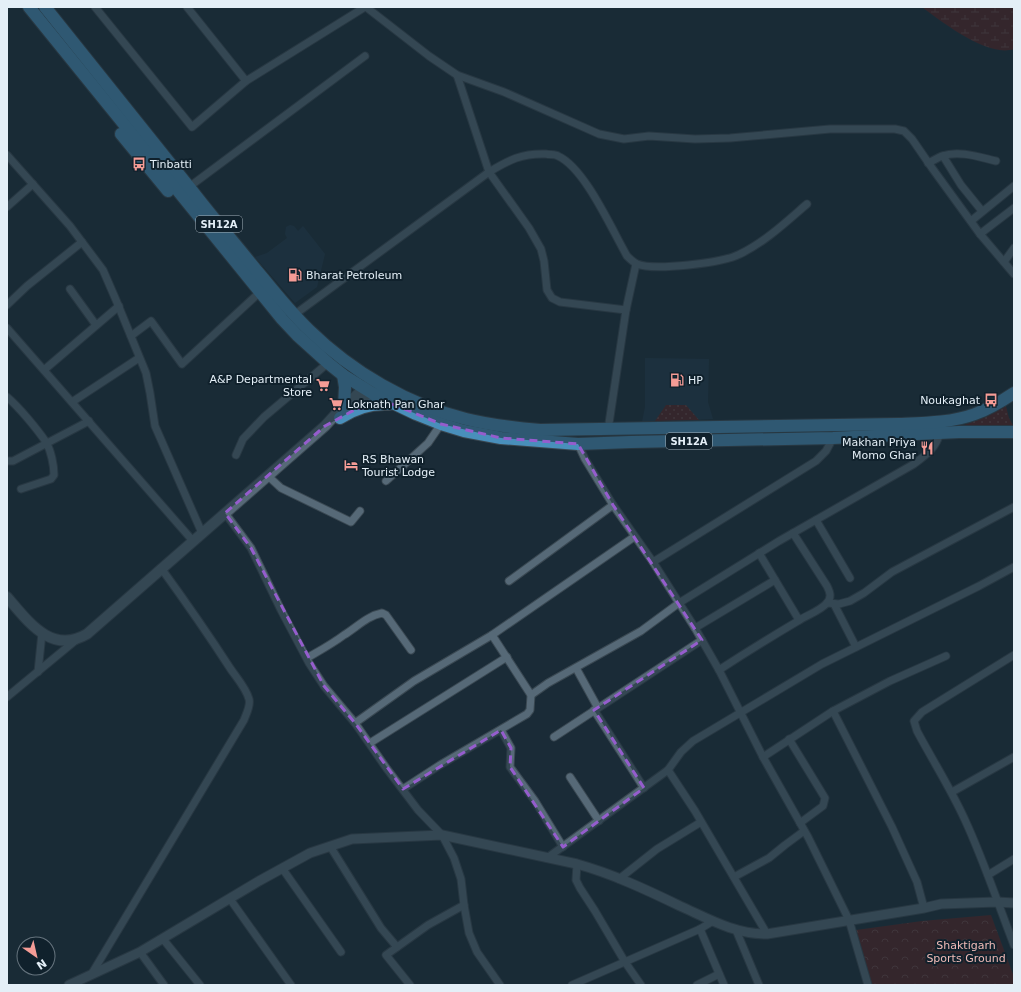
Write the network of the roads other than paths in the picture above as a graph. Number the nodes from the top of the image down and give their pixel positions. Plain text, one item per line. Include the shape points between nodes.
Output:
1 (29, 7) edge
2 (44, 7) edge
3 (95, 7) edge
4 (187, 7) edge
5 (369, 8) edge
6 (366, 56) dead end
7 (457, 76) junction
8 (246, 81) junction
9 (7, 155) edge
10 (942, 156) junction
11 (996, 161) dead end
12 (928, 163) junction
13 (489, 172) junction
14 (33, 184) junction
15 (1014, 186) edge
16 (189, 187) junction
17 (807, 204) dead end
18 (7, 207) edge
19 (1014, 208) edge
20 (982, 211) junction
21 (971, 221) junction
22 (980, 234) junction
23 (82, 242) junction
24 (1014, 248) edge
25 (1004, 262) junction
26 (636, 264) junction
27 (1014, 274) edge
28 (70, 289) dead end
29 (260, 292) junction
30 (7, 305) edge
31 (119, 306) junction
32 (626, 310) junction
33 (294, 315) junction
34 (96, 325) junction
35 (7, 328) edge
36 (131, 336) junction
37 (139, 358) junction
38 (328, 363) junction
39 (44, 370) junction
40 (343, 375) junction
41 (377, 382) junction
42 (368, 391) junction
43 (1014, 393) edge
44 (7, 397) edge
45 (72, 402) junction
46 (392, 404) junction
47 (342, 412) junction
48 (89, 421) junction
49 (441, 424) junction
50 (608, 430) junction
51 (1014, 432) edge
52 (940, 433) junction
53 (833, 438) junction
54 (46, 443) junction
55 (578, 444) junction
56 (236, 455) dead end
57 (7, 461) edge
58 (268, 476) junction
59 (386, 481) dead end
60 (21, 489) dead end
61 (613, 505) junction
62 (1014, 506) edge
63 (360, 511) dead end
64 (225, 513) junction
65 (816, 520) junction
66 (202, 533) junction
67 (793, 533) junction
68 (634, 537) junction
69 (193, 541) junction
70 (759, 553) junction
71 (653, 562) junction
72 (1014, 567) edge
73 (161, 568) junction
74 (850, 578) dead end
75 (776, 580) junction
76 (509, 581) dead end
77 (7, 597) edge
78 (679, 603) junction
79 (830, 603) junction
80 (799, 620) junction
81 (695, 628) junction
82 (42, 633) junction
83 (492, 635) junction
84 (76, 640) junction
85 (702, 640) junction
86 (856, 647) junction
87 (411, 650) dead end
88 (1014, 655) edge
89 (946, 656) dead end
90 (307, 658) junction
91 (507, 658) junction
92 (576, 668) junction
93 (718, 670) junction
94 (38, 672) junction
95 (531, 695) junction
96 (7, 697) edge
97 (596, 709) junction
98 (833, 711) junction
99 (741, 712) junction
100 (355, 723) junction
101 (501, 730) junction
102 (554, 737) dead end
103 (789, 739) junction
104 (370, 743) junction
105 (763, 757) junction
106 (1014, 757) edge
107 (668, 770) junction
108 (570, 777) dead end
109 (644, 788) junction
110 (403, 789) junction
111 (952, 792) junction
112 (599, 821) junction
113 (701, 822) junction
114 (800, 822) junction
115 (804, 831) junction
116 (442, 835) junction
117 (330, 846) junction
118 (563, 847) junction
119 (547, 858) junction
120 (1014, 859) edge
121 (577, 864) junction
122 (282, 868) junction
123 (988, 875) junction
124 (734, 877) junction
125 (619, 879) junction
126 (230, 899) junction
127 (997, 902) junction
128 (1014, 903) edge
129 (464, 905) junction
130 (924, 908) junction
131 (849, 920) junction
132 (713, 921) junction
133 (700, 929) junction
134 (736, 930) junction
135 (767, 934) junction
136 (163, 938) junction
137 (1014, 945) edge
138 (397, 946) junction
139 (140, 952) junction
140 (341, 952) dead end
141 (626, 962) junction
142 (719, 974) junction
143 (91, 975) junction
144 (408, 984) edge
145 (497, 984) edge
146 (69, 985) edge
147 (164, 985) edge
148 (200, 985) edge
149 (290, 985) edge
150 (572, 985) edge
151 (641, 985) edge
152 (697, 985) edge
153 (724, 985) edge
154 (759, 985) edge
155 (868, 985) edge

1 - 29 main road, SH12A via 89,81 100,106 142,161 177,202 200,219
2 - 16 main road, SH12A
3 - 8 street via 192,126
4 - 8 street
5 - 7 street
5 - 8 street
6 - 16 street
7 - 12 street via 504,92 599,134 614,138 730,138 830,129 895,129 907,133
7 - 13 street
9 - 14 street
10 - 11 street via 959,154
10 - 12 street
10 - 20 street
12 - 21 street
13 - 26 street via 520,156 557,155 567,161 586,182 627,256
13 - 32 street via 542,249 547,290 552,298 560,302
13 - 33 street
14 - 18 street
14 - 23 street
15 - 20 street
16 - 33 main road, SH12A
17 - 26 street via 739,255 704,264
19 - 22 street
20 - 21 street
21 - 22 street
22 - 25 street
23 - 30 street
23 - 31 street via 103,270
24 - 25 street
25 - 27 street
26 - 32 street
28 - 34 street
29 - 36 street via 182,364 152,321
29 - 38 main road, SH12A via 270,306
31 - 34 street
31 - 36 street
32 - 50 street
33 - 41 main road, SH12A via 322,343
34 - 39 street
35 - 39 street
36 - 37 street
37 - 45 street
37 - 66 street via 146,374 155,426
38 - 40 main road, SH12A
38 - 56 street via 264,417 243,439
39 - 45 street
40 - 42 main road, SH12A
40 - 47 main road via 345,387
41 - 42 main road
41 - 50 main road, SH12A via 426,406 513,420 568,424 588,430
42 - 46 main road, SH12A
42 - 47 main road
43 - 50 main road, SH12A via 975,414 940,422
44 - 54 street
45 - 48 street
46 - 47 main road via 383,403
46 - 49 main road, SH12A
47 - 58 main road via 336,414
48 - 54 street
48 - 69 street
49 - 55 main road, SH12A via 501,438
49 - 59 street via 428,444
51 - 52 main road, SH12A
52 - 53 main road, SH12A
52 - 65 street via 931,450 914,464
53 - 55 main road, SH12A
53 - 71 street via 826,451 816,461
54 - 57 street via 13,461
54 - 60 street via 54,475 47,481
55 - 61 street
58 - 63 street via 281,488 350,522
58 - 64 main road
61 - 68 street
61 - 76 street
62 - 79 street via 892,572 850,601
64 - 66 main road
64 - 90 street via 251,548
65 - 67 street
65 - 74 street
66 - 69 main road
67 - 70 street
67 - 79 street via 829,591
68 - 71 street
68 - 83 street
69 - 73 main road
70 - 75 street
70 - 78 street
71 - 78 street
72 - 86 street
73 - 84 main road via 87,634
73 - 143 street via 209,636 250,701 244,720
75 - 80 street
75 - 81 street
77 - 82 main road
78 - 81 street
78 - 92 street via 641,631
79 - 80 street
79 - 86 street
80 - 93 street
81 - 85 street
82 - 84 main road via 57,640
82 - 94 street
83 - 91 street
83 - 100 street via 414,681
84 - 94 street
85 - 93 street
85 - 97 street
86 - 99 street
87 - 90 street via 382,613 375,614
88 - 111 street via 922,712 914,721 917,731
89 - 98 street via 890,681
90 - 100 street via 324,686
91 - 95 street
91 - 104 street
92 - 95 street
92 - 97 street
93 - 99 street
94 - 96 street
95 - 101 street via 530,710 527,714
97 - 102 street
97 - 109 street
98 - 103 street
98 - 130 street via 892,827 916,882
99 - 105 street
99 - 107 street via 692,741
100 - 104 street
101 - 110 street
101 - 118 street via 510,748 510,766
103 - 105 street
103 - 114 street via 825,798 823,806
104 - 110 street
105 - 114 street
106 - 111 street
107 - 109 street
107 - 113 street
108 - 112 street
109 - 112 street
110 - 116 street via 418,810
111 - 123 street
112 - 118 street
113 - 124 street
113 - 125 street via 657,849
114 - 115 street
115 - 124 street via 769,858
115 - 131 street
116 - 117 street via 352,839
116 - 119 street
116 - 129 street via 461,879
117 - 122 street
117 - 138 street via 381,928
118 - 119 street
119 - 121 street
120 - 123 street
121 - 125 street
121 - 141 street via 576,880 580,888
122 - 126 street
122 - 140 street
123 - 127 street
124 - 135 street
125 - 132 street
126 - 136 street
126 - 149 street
127 - 128 street
127 - 130 street via 941,904
127 - 137 street
129 - 138 street
129 - 145 street via 469,933 477,952
130 - 131 street
131 - 135 street
131 - 155 street
132 - 133 street
132 - 134 street
133 - 141 street
133 - 142 street
134 - 135 street
134 - 154 street
136 - 139 street
136 - 148 street
138 - 144 street via 386,955
139 - 143 street
139 - 147 street
141 - 150 street
141 - 151 street
142 - 152 street
142 - 153 street
143 - 146 street

